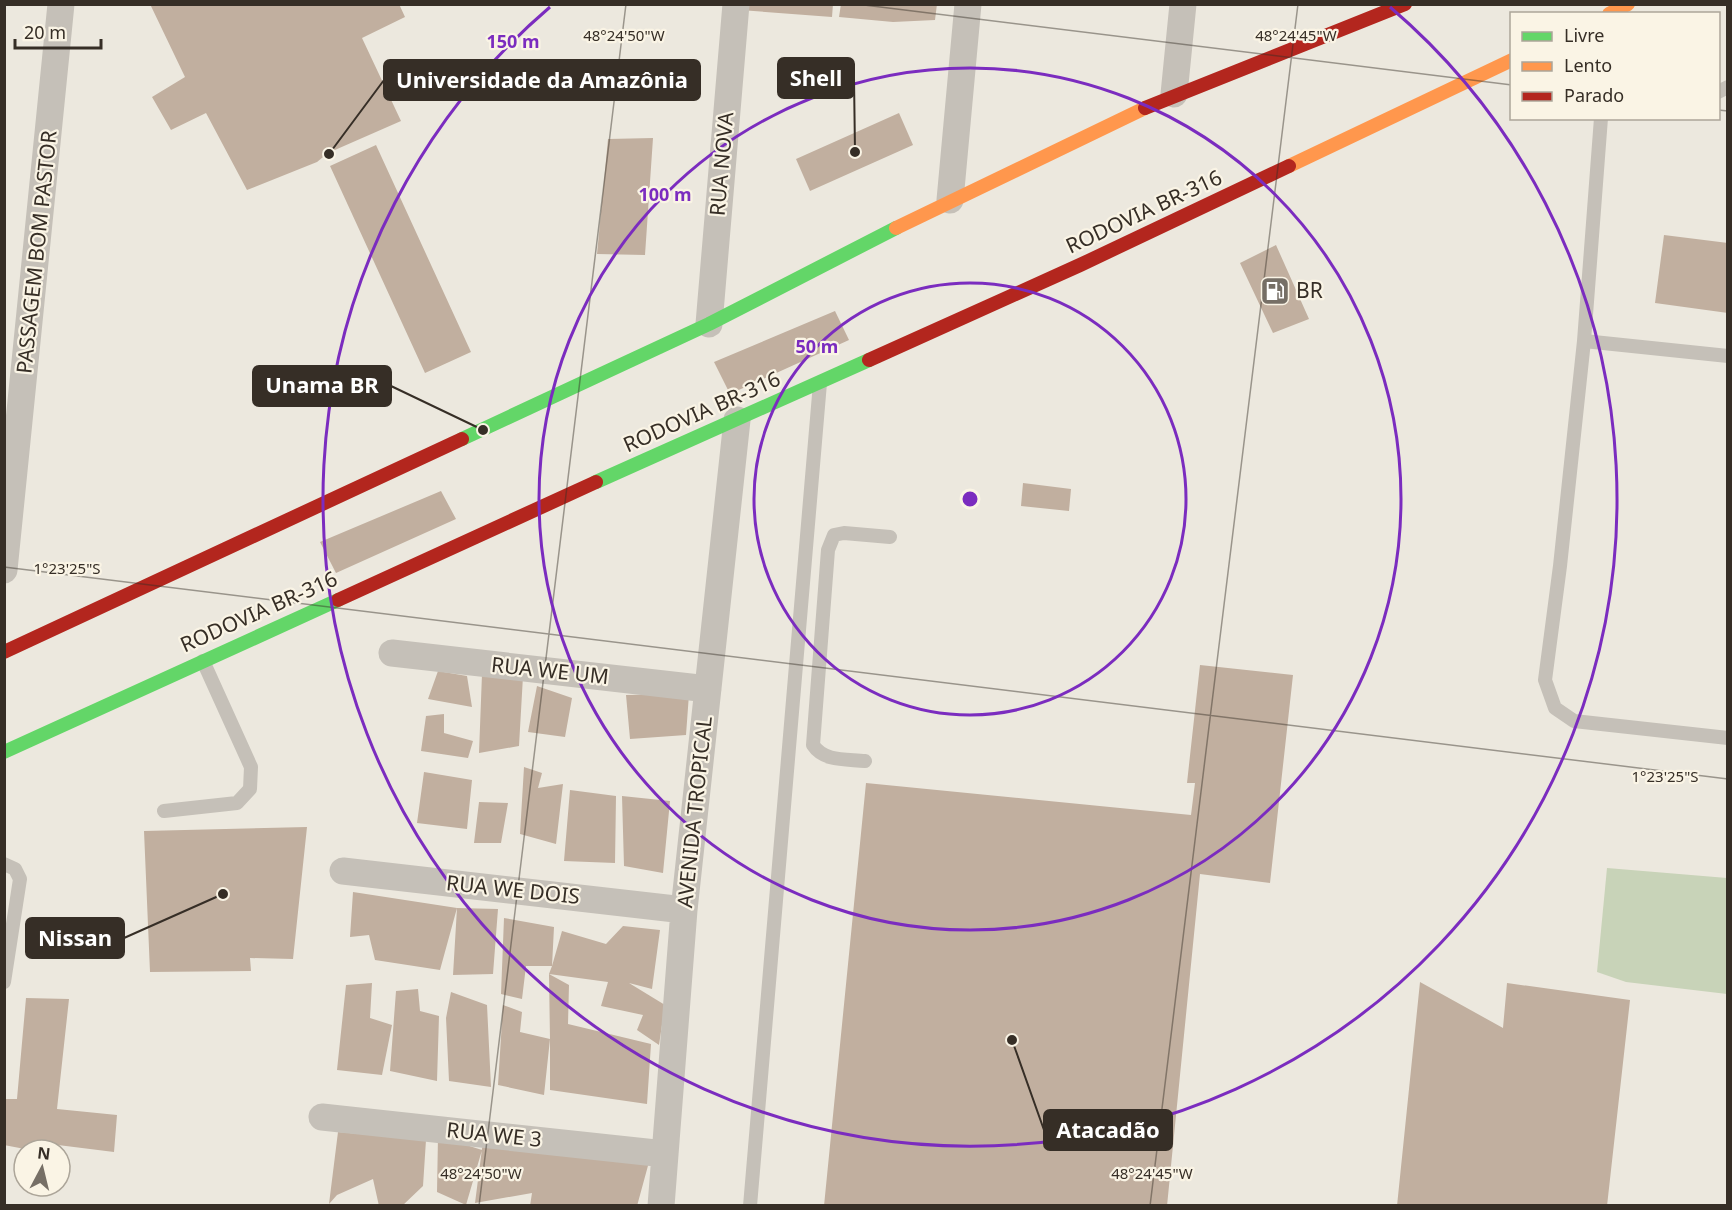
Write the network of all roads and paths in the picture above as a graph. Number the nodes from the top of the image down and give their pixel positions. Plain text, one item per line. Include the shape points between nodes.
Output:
1 (61, 4) edge
2 (736, 4) edge
3 (968, 4) edge
4 (1183, 4) edge
5 (1406, 4) edge
6 (1628, 4) edge
7 (1613, 12) edge
8 (1510, 61) edge
9 (1174, 94) junction
10 (1600, 120) edge
11 (950, 200) junction
12 (709, 324) junction
13 (1584, 341) junction
14 (1728, 356) edge
15 (819, 383) junction
16 (737, 420) junction
17 (890, 537) dead end
18 (4, 570) edge
19 (4, 652) edge
20 (392, 653) dead end
21 (203, 661) junction
22 (708, 689) junction
23 (1728, 738) edge
24 (4, 752) edge
25 (866, 761) dead end
26 (164, 811) dead end
27 (4, 864) edge
28 (343, 871) dead end
29 (684, 910) junction
30 (4, 982) edge
31 (322, 1117) dead end
32 (665, 1154) junction
33 (662, 1206) edge
34 (750, 1206) edge

1 - 18 street, PASSAGEM BOM PASTOR
2 - 12 street, RUA NOVA
3 - 11 street
4 - 9 street
5 - 9 highway
6 - 7 highway
8 - 15 highway, RODOVIA BR-316
9 - 11 highway
10 - 13 lane
11 - 12 highway
12 - 19 highway
13 - 14 lane
13 - 23 lane via 1545,680 1555,708 1574,721
15 - 16 highway, RODOVIA BR-316
15 - 34 lane
16 - 21 highway, RODOVIA BR-316
16 - 22 street, AVENIDA TROPICAL
17 - 25 lane via 844,533 834,536 828,550 813,745 826,758
20 - 22 street, RUA WE UM
21 - 24 highway, RODOVIA BR-316
21 - 26 lane via 251,766 250,789 237,803
22 - 29 street, AVENIDA TROPICAL
27 - 30 lane via 15,869 20,879
28 - 29 street, RUA WE DOIS
29 - 32 street, AVENIDA TROPICAL
31 - 32 street, RUA WE 3
32 - 33 street, AVENIDA TROPICAL

